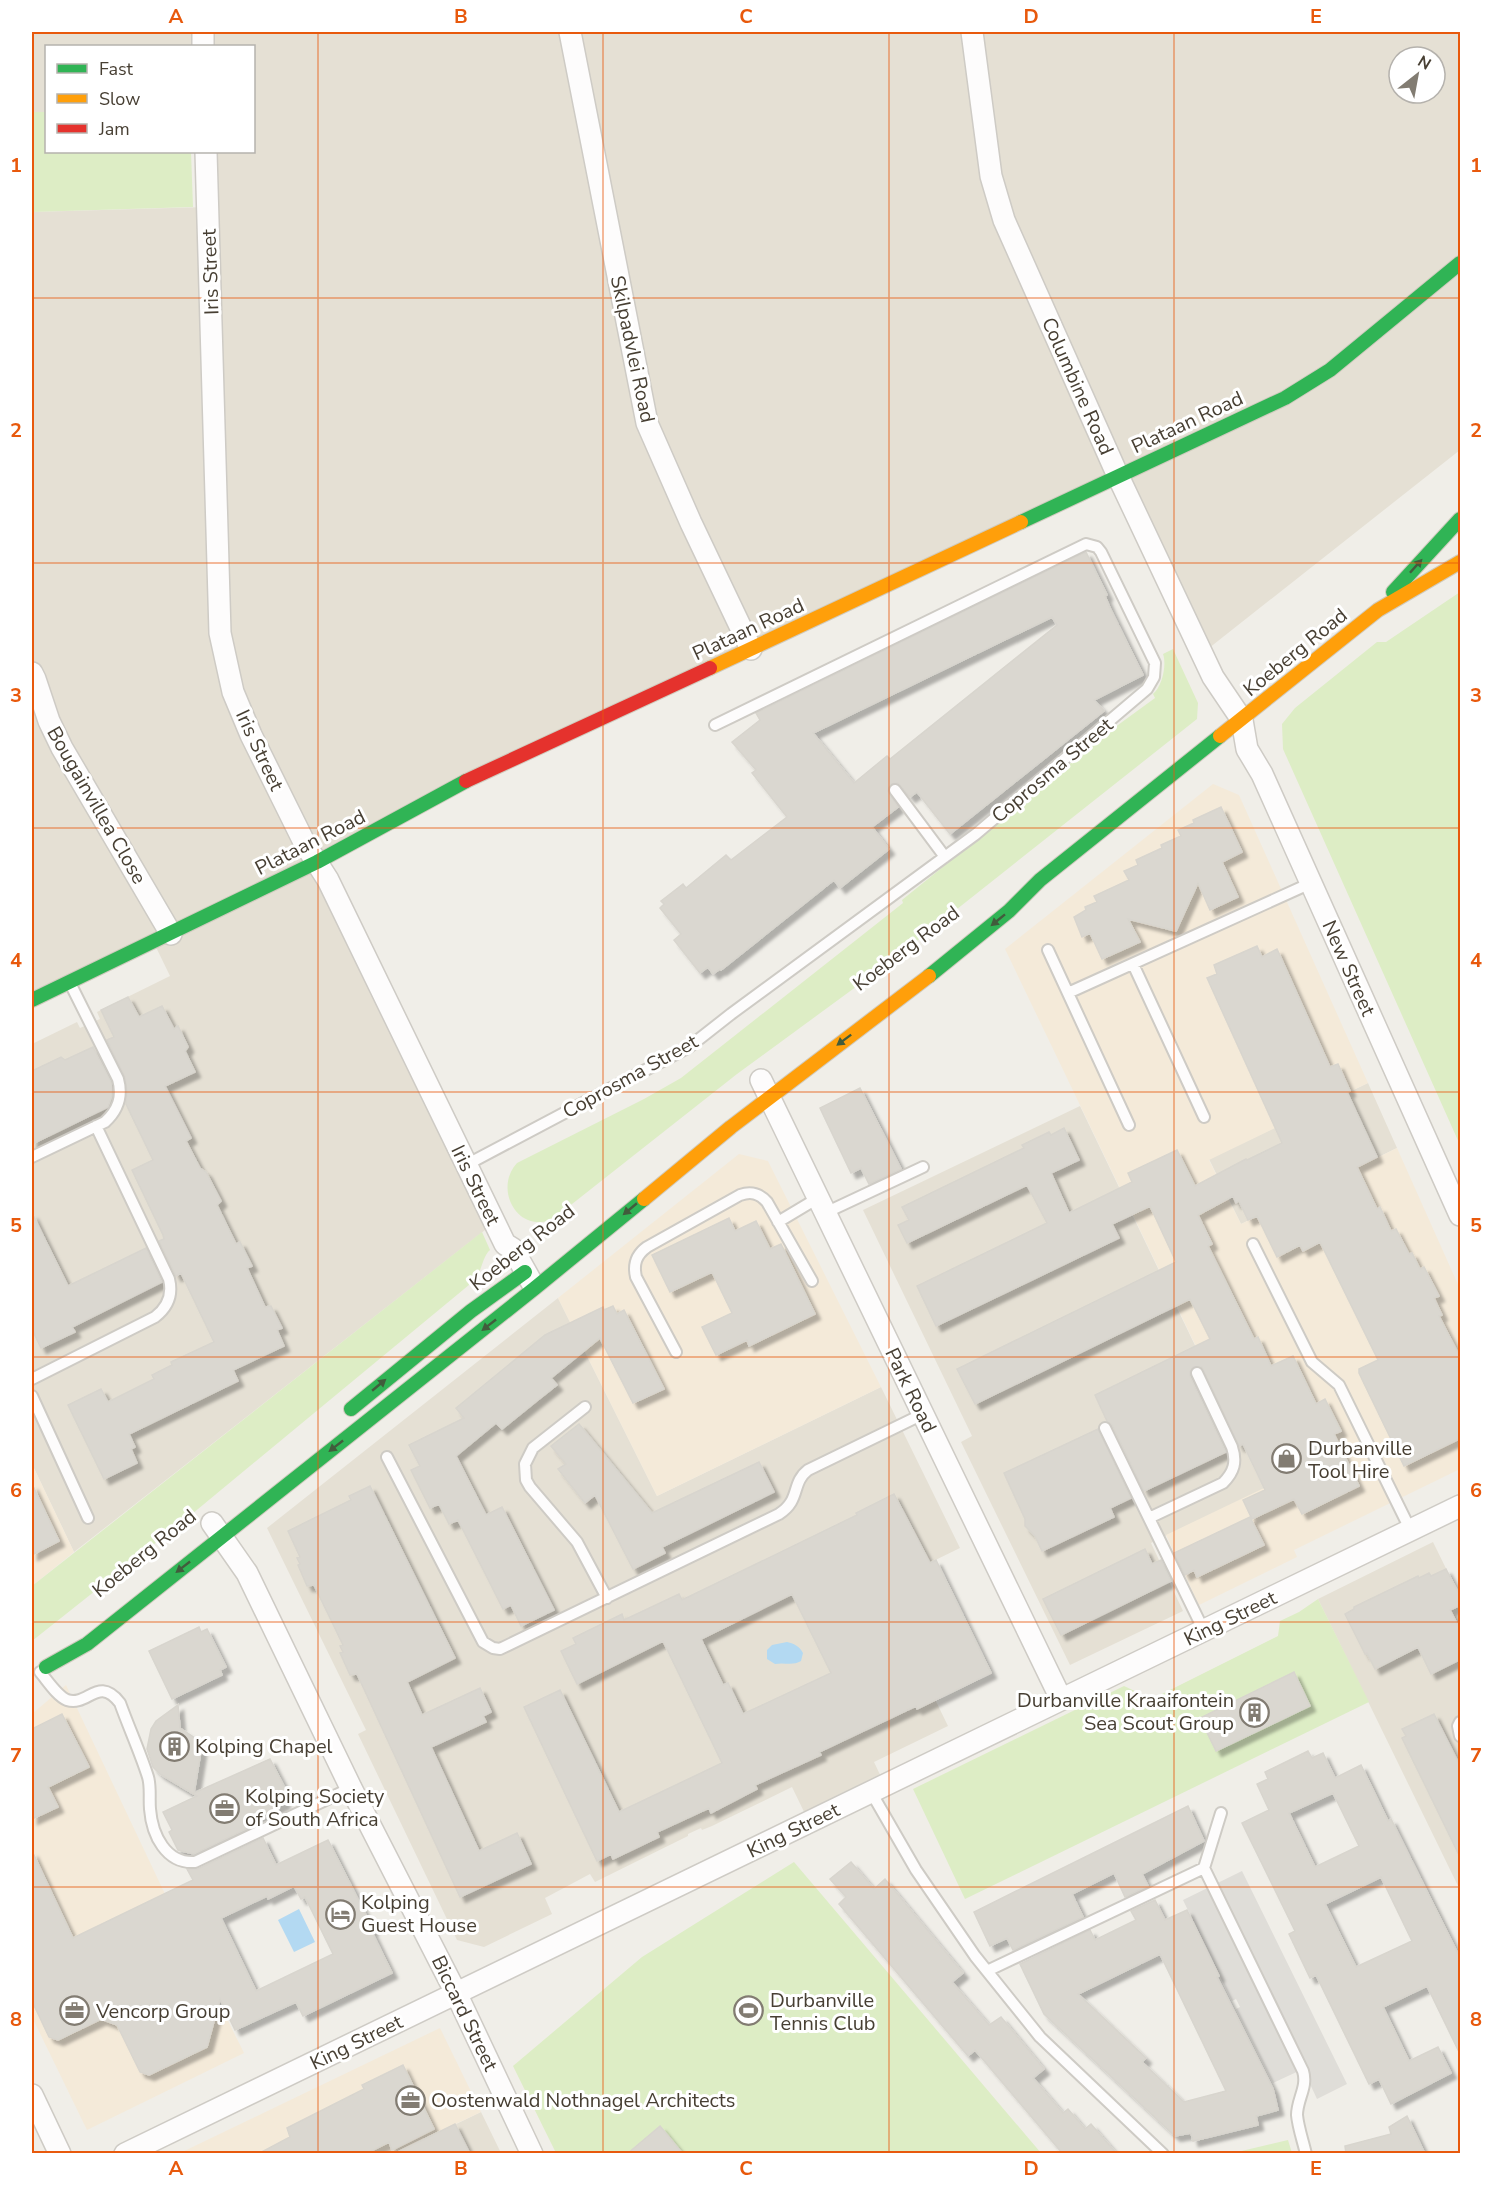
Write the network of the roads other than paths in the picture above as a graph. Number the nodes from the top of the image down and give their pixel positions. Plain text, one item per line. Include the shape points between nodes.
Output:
1 (570, 32) edge
2 (972, 32) edge
3 (206, 153) edge
4 (1461, 263) edge
5 (1118, 476) junction
6 (1461, 519) edge
7 (1461, 562) edge
8 (1378, 610) junction
9 (752, 649) junction
10 (32, 673) edge
11 (1242, 720) junction
12 (715, 725) dead end
13 (895, 790) dead end
14 (945, 857) junction
15 (316, 862) junction
16 (1040, 880) junction
17 (1311, 883) junction
18 (980, 917) dead end
19 (171, 934) junction
20 (1048, 950) dead end
21 (1133, 964) junction
22 (69, 982) junction
23 (1068, 993) junction
24 (32, 1000) edge
25 (763, 1085) junction
26 (1204, 1118) dead end
27 (1129, 1125) dead end
28 (96, 1126) junction
29 (32, 1157) edge
30 (466, 1165) junction
31 (923, 1167) dead end
32 (822, 1205) junction
33 (1461, 1215) edge
34 (778, 1222) junction
35 (1253, 1244) dead end
36 (532, 1275) junction
37 (812, 1281) dead end
38 (676, 1352) dead end
39 (1197, 1373) dead end
40 (32, 1379) edge
41 (32, 1396) edge
42 (585, 1407) dead end
43 (923, 1414) junction
44 (339, 1419) dead end
45 (1106, 1428) dead end
46 (387, 1457) dead end
47 (1461, 1506) edge
48 (88, 1518) dead end
49 (1149, 1518) junction
50 (214, 1527) junction
51 (1411, 1531) junction
52 (607, 1598) junction
53 (1204, 1631) junction
54 (73, 1637) dead end
55 (39, 1672) edge
56 (1061, 1699) junction
57 (1461, 1722) edge
58 (1461, 1736) edge
59 (351, 1788) junction
60 (871, 1792) junction
61 (1221, 1813) dead end
62 (1204, 1868) junction
63 (987, 1971) junction
64 (456, 1993) junction
65 (32, 2095) edge
66 (60, 2154) edge
67 (125, 2154) edge
68 (532, 2154) edge
69 (1163, 2154) edge
70 (1306, 2154) edge

1 - 9 street, Skilpadvlei Road via 646,423
2 - 5 street, Columbine Road via 991,176 1004,220
3 - 15 street, Iris Street via 220,633 233,692 251,735
4 - 5 main road, Plataan Road via 1315,380 1285,398
5 - 9 main road, Plataan Road
5 - 11 street, Columbine Road via 1213,677
8 -> 6 main road, Koeberg Road
7 - 8 main road, Koeberg Road
8 - 11 main road, Koeberg Road
9 - 15 main road, Plataan Road via 477,775
10 - 19 street, Bougainvillea Close via 62,748
11 - 16 main road, Koeberg Road
11 - 17 street, New Street via 1247,749
12 - 14 lane, Coprosma Street via 1086,544 1097,548 1155,663 1152,683
13 - 14 lane
14 - 30 lane, Coprosma Street via 689,1047
15 - 19 main road, Plataan Road
15 - 30 street, Iris Street
16 - 18 main road, Koeberg Road
16 -> 25 main road, Koeberg Road via 1015,906 929,976
17 - 21 lane
17 - 33 street, New Street
19 - 22 main road, Plataan Road
20 - 23 lane
21 - 23 lane
21 - 26 lane
22 - 24 main road, Plataan Road
22 - 28 lane via 120,1088 118,1105
23 - 27 lane
25 - 32 street, Park Road
25 -> 36 main road, Koeberg Road via 655,1188
28 - 29 lane
28 - 40 lane via 169,1279 169,1301 155,1317
30 - 36 street, Iris Street via 505,1244
31 - 32 lane
32 - 34 lane
32 - 43 street, Park Road
34 - 37 lane
34 - 38 lane via 762,1196 747,1192 641,1251 635,1263 636,1277
35 - 51 lane via 1312,1362 1339,1385
44 -> 36 main road, Koeberg Road via 431,1342
36 -> 50 main road, Koeberg Road
39 - 49 lane via 1232,1447 1235,1466 1223,1483
41 - 48 lane
42 - 52 lane via 533,1448 524,1472 530,1487 577,1542
43 - 52 lane via 808,1470 799,1480 790,1505 779,1514
43 - 56 street, Park Road
45 - 49 lane
46 - 52 lane via 488,1646 507,1647
47 - 51 street, King Street
49 - 53 lane
50 -> 55 main road, Koeberg Road via 87,1644
50 - 59 street, Biccard Street via 247,1573
51 - 53 street, King Street
53 - 56 street, King Street
54 - 55 main road
55 - 59 lane via 69,1701 105,1691 120,1703 149,1779 156,1832 165,1850 184,1862 195,1862
56 - 60 street, King Street
57 - 58 lane
59 - 64 street, Biccard Street
60 - 63 lane via 916,1870
60 - 64 street, King Street
61 - 62 lane
62 - 63 lane
62 - 70 lane via 1303,2072 1305,2085 1297,2118
63 - 69 lane via 1040,2037
64 - 67 street, King Street
64 - 68 street, Biccard Street
65 - 66 street

